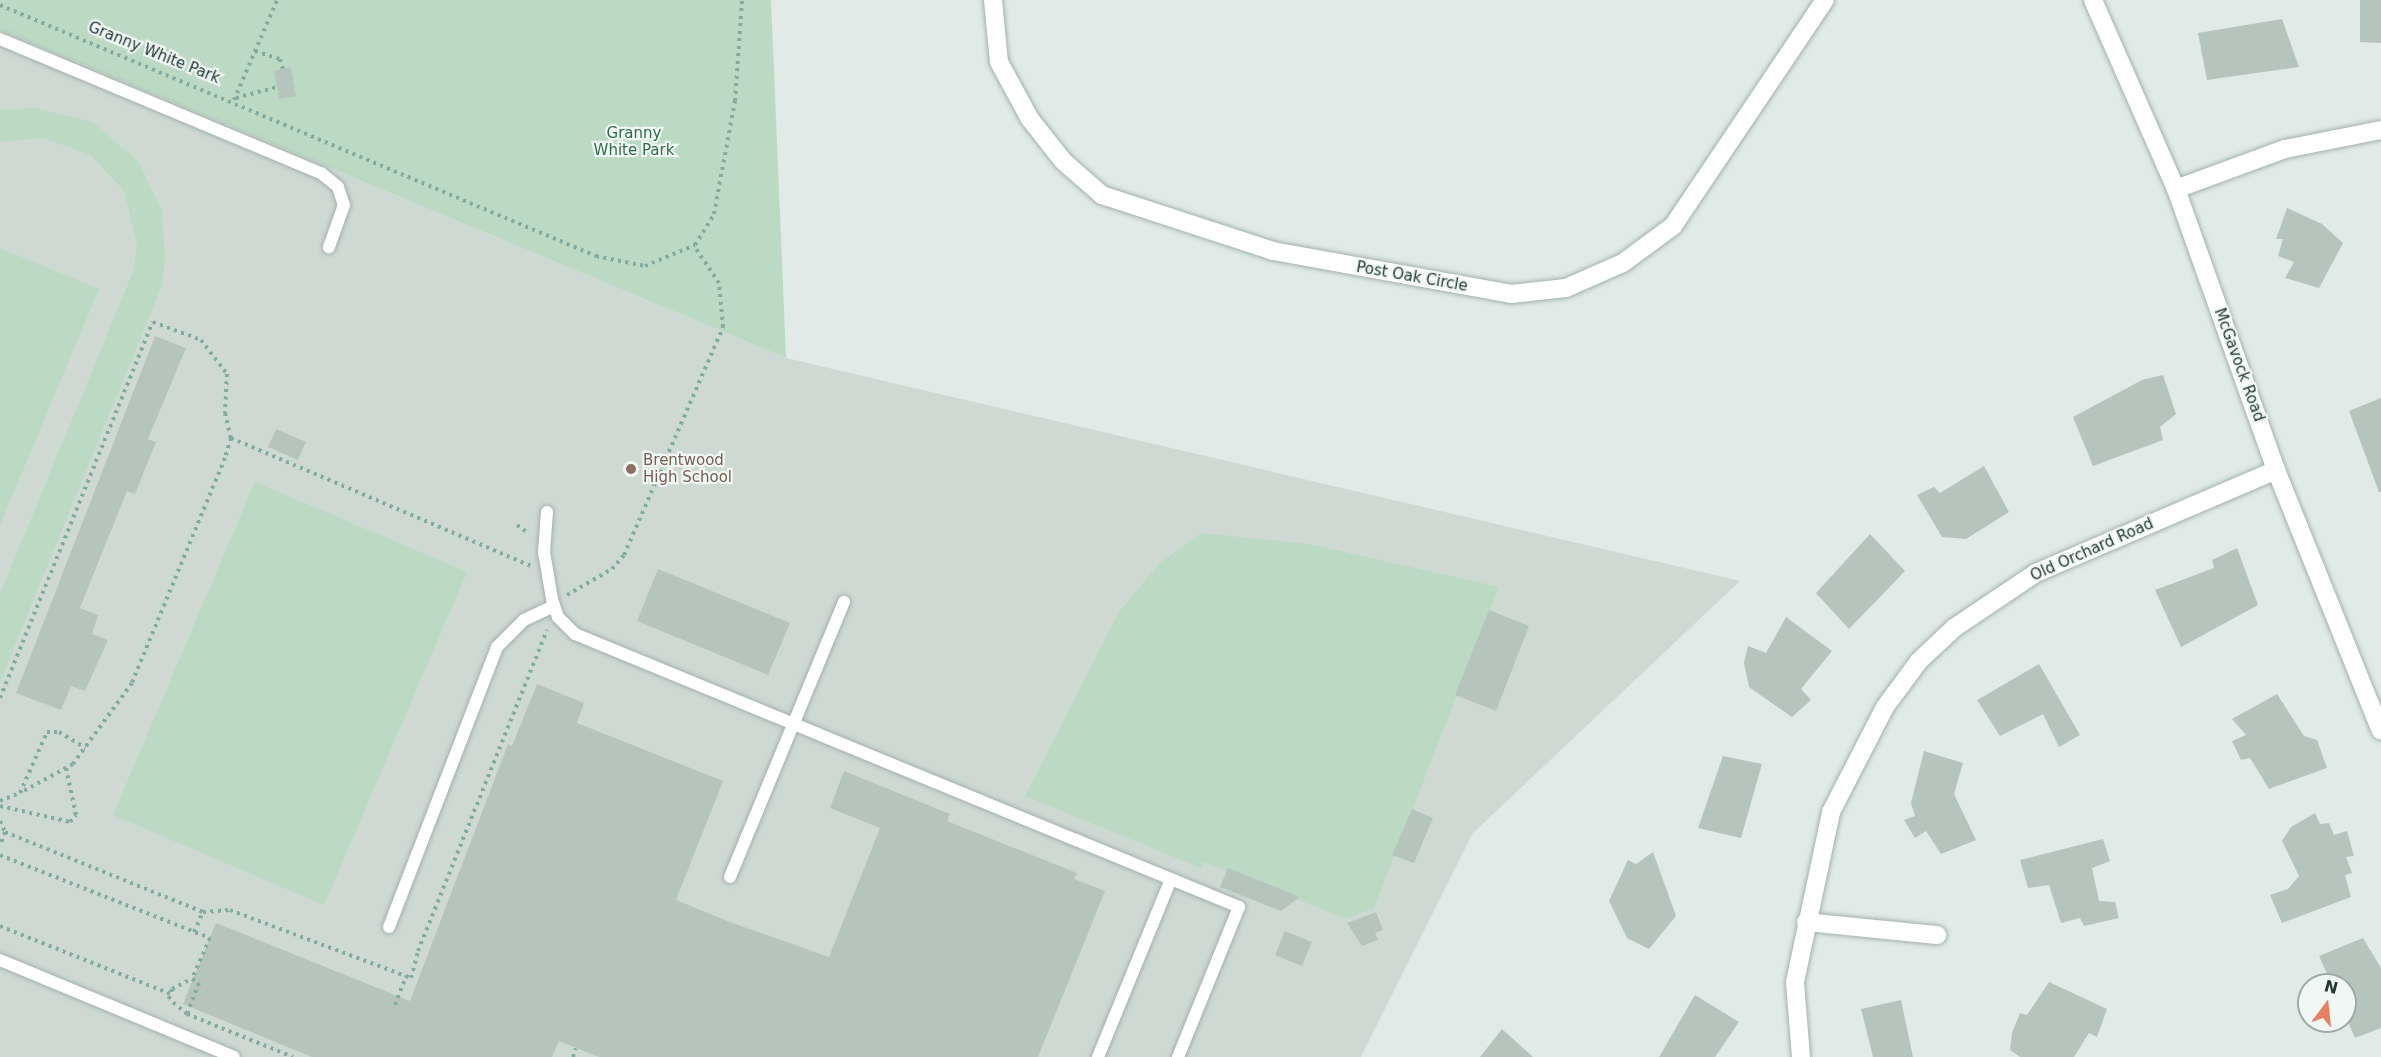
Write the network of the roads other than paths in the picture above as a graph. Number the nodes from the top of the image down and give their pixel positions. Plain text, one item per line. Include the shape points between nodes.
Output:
1 (993, 0) edge
2 (1825, 0) edge
3 (2093, 0) edge
4 (0, 39) edge
5 (2381, 130) edge
6 (2176, 189) junction
7 (328, 247) dead end
8 (2276, 470) junction
9 (547, 512) dead end
10 (843, 602) dead end
11 (554, 606) junction
12 (792, 724) junction
13 (2381, 731) edge
14 (730, 877) dead end
15 (1171, 879) junction
16 (1806, 922) junction
17 (389, 927) dead end
18 (1937, 935) dead end
19 (0, 960) edge
20 (234, 1057) edge
21 (1098, 1057) edge
22 (1178, 1057) edge
23 (1801, 1057) edge

1 - 2 street, Post Oak Circle via 999,62 1030,118 1063,161 1102,195 1273,251 1511,294 1566,288 1623,263 1673,226
3 - 6 street, McGavock Road
4 - 7 lane via 321,173 338,187 344,206
5 - 6 street via 2285,149
6 - 8 street, McGavock Road
8 - 13 street, McGavock Road
8 - 16 street, Old Orchard Road via 2036,573 1954,628 1919,661 1885,707 1831,812
9 - 11 lane via 544,552
10 - 12 lane
11 - 12 lane via 562,622 583,638
11 - 17 lane via 524,620 497,647
12 - 14 lane
12 - 15 lane
15 - 21 lane
15 - 22 lane via 1239,907
16 - 18 street
16 - 23 street, Old Orchard Road via 1796,982
19 - 20 lane

